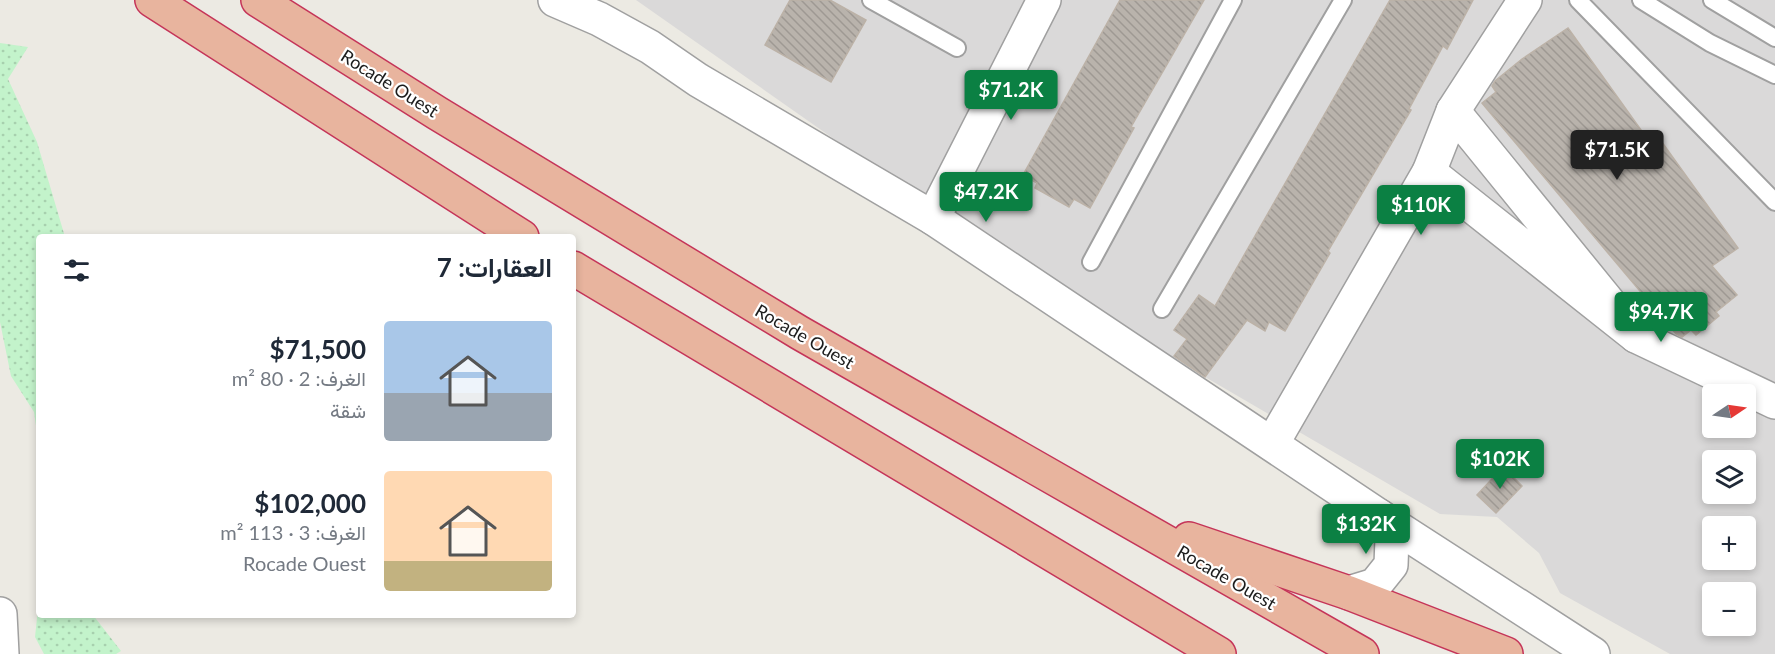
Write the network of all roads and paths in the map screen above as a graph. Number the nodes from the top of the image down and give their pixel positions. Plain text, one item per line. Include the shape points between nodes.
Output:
1 (152, 0) edge
2 (258, 0) edge
3 (555, 0) edge
4 (871, 0) edge
5 (1044, 0) edge
6 (1233, 0) edge
7 (1343, 0) edge
8 (1525, 0) edge
9 (1578, 0) edge
10 (1641, 0) edge
11 (1712, 0) edge
12 (1775, 38) edge
13 (957, 48) dead end
14 (1775, 75) edge
15 (1453, 111) junction
16 (1429, 172) junction
17 (1775, 202) edge
18 (933, 218) junction
19 (517, 234) edge
20 (1091, 262) dead end
21 (576, 270) edge
22 (1162, 309) dead end
23 (1636, 336) junction
24 (1775, 402) edge
25 (1272, 444) junction
26 (1080, 493) junction
27 (1379, 516) junction
28 (1349, 593) junction
29 (0, 614) edge
30 (2, 654) edge
31 (1219, 654) edge
32 (1362, 654) edge
33 (1506, 654) edge
34 (1593, 654) edge

1 - 19 highway
2 - 26 highway, Rocade Ouest via 779,321
3 - 18 street via 650,47 698,80
4 - 13 lane
5 - 18 street
6 - 20 lane
7 - 22 lane
8 - 15 street
9 - 17 lane
10 - 14 lane via 1710,44
11 - 12 lane
15 - 16 street
15 - 23 street
16 - 23 street
16 - 25 street
18 - 25 street
21 - 31 highway
23 - 24 street
25 - 27 street
26 - 28 highway via 1192,540
26 - 32 highway, Rocade Ouest
27 - 28 street via 1392,538 1390,565 1375,585
27 - 34 street
28 - 33 highway
29 - 30 street

